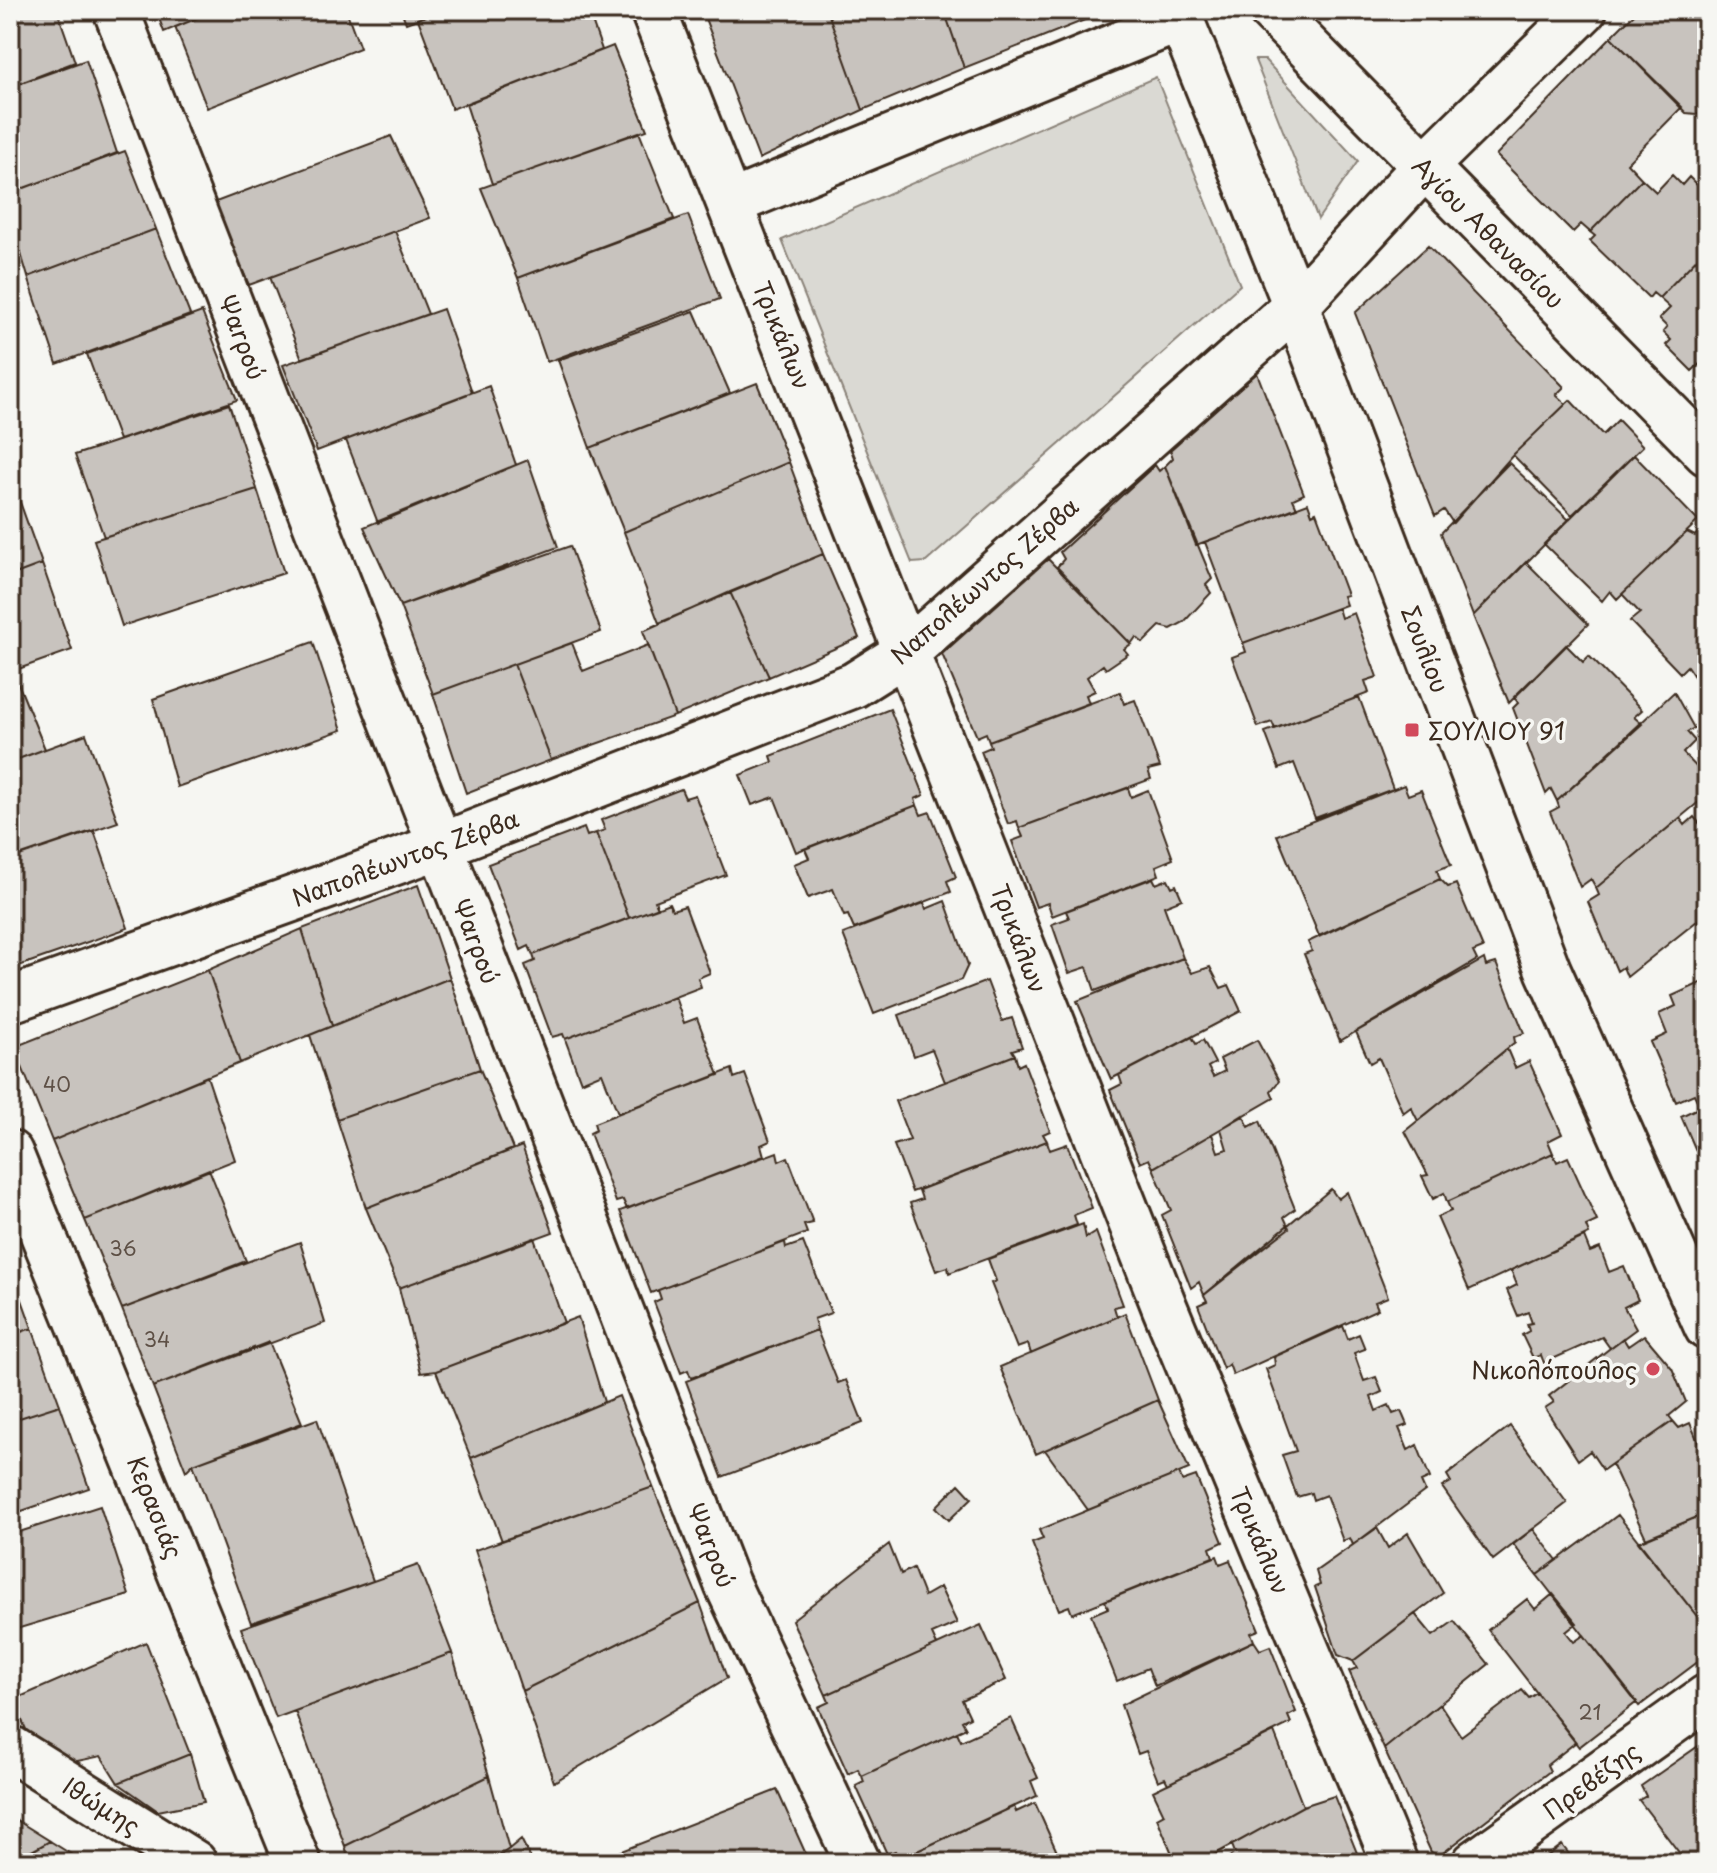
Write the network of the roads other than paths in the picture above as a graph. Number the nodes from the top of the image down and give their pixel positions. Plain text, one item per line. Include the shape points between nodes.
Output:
1 (116, 10) edge
2 (653, 10) edge
3 (1271, 10) edge
4 (1584, 10) edge
5 (1179, 14) edge
6 (1424, 167) junction
7 (731, 203) junction
8 (1296, 306) junction
9 (1707, 453) edge
10 (908, 651) junction
11 (440, 846) junction
12 (10, 1000) edge
13 (10, 1153) edge
14 (1707, 1327) edge
15 (1707, 1697) edge
16 (10, 1748) edge
17 (194, 1863) edge
18 (298, 1863) edge
19 (858, 1863) edge
20 (1395, 1863) edge
21 (1475, 1863) edge

1 - 11 street, Ψαrρού
2 - 7 street, Τρικάλων
3 - 6 street, Αγίου Αθανασίου
4 - 6 street, Ναπολέωντος Ζέρβα
5 - 7 street
5 - 8 street, Σουλίου
6 - 8 street, Ναπολέωντος Ζέρβα
6 - 9 street, Αγίου Αθανασίου
7 - 10 street, Τρικάλων
8 - 10 street, Ναπολέωντος Ζέρβα
8 - 14 street, Σουλίου via 1548,970
10 - 11 street, Ναπολέωντος Ζέρβα via 854,685
10 - 20 street, Τρικάλων via 1164,1306
11 - 12 street, Ναπολέωντος Ζέρβα
11 - 19 street, Ψαrρού via 727,1584
13 - 18 street, Κερασιάς
15 - 21 street, Πρεβέζης
16 - 17 street, Ιθώμης

